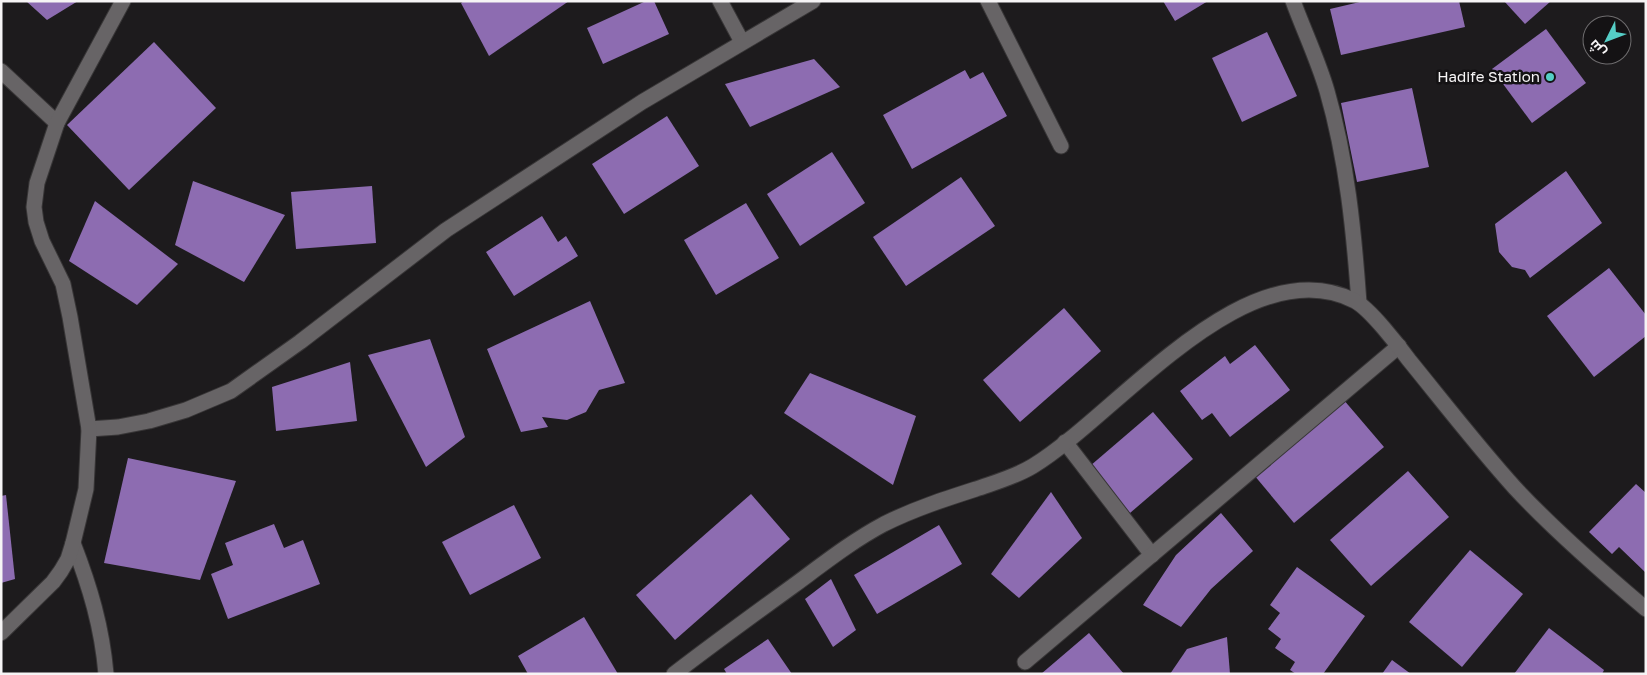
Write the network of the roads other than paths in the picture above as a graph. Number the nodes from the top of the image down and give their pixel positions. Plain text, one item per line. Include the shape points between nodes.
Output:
1 (123, 1) edge
2 (720, 1) edge
3 (813, 1) edge
4 (988, 1) edge
5 (1293, 1) edge
6 (742, 42) junction
7 (1, 71) edge
8 (57, 122) junction
9 (1061, 146) dead end
10 (1359, 303) junction
11 (1398, 346) junction
12 (88, 429) junction
13 (1065, 442) junction
14 (73, 543) junction
15 (1152, 555) junction
16 (1646, 609) edge
17 (1, 633) edge
18 (1025, 662) dead end
19 (106, 674) edge
20 (674, 674) edge

1 - 8 street
2 - 6 street
3 - 6 street
4 - 9 street
5 - 10 street via 1326,90 1339,138
6 - 12 street via 642,102 446,230 231,391 149,421
7 - 8 street
8 - 12 street via 37,183 35,214 42,241 63,284
10 - 11 street
10 - 13 street via 1328,291 1298,290 1282,292 1229,313 1197,334
11 - 15 street
11 - 16 street via 1516,488
12 - 14 street via 86,489
13 - 15 street
13 - 20 street via 1014,477 915,509 851,543
14 - 17 street via 68,559 54,582
14 - 19 street via 95,607
15 - 18 street

